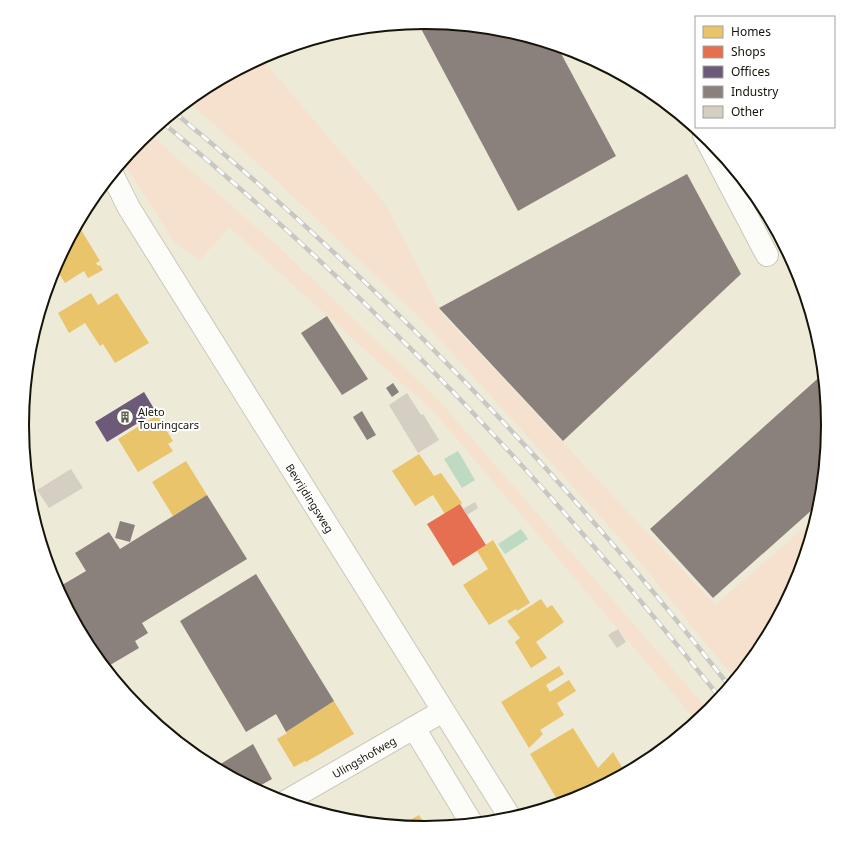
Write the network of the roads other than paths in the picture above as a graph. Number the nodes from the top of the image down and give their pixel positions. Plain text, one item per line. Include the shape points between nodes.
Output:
1 (713, 153) edge
2 (115, 179) edge
3 (767, 255) dead end
4 (443, 711) junction
5 (414, 728) junction
6 (291, 798) edge
7 (507, 813) edge
8 (469, 820) edge

1 - 3 street
2 - 4 street, Bevrijdingsweg
4 - 5 street, Ulingshofweg
4 - 7 street, Bevrijdingsweg
5 - 6 street, Ulingshofweg
5 - 8 street

